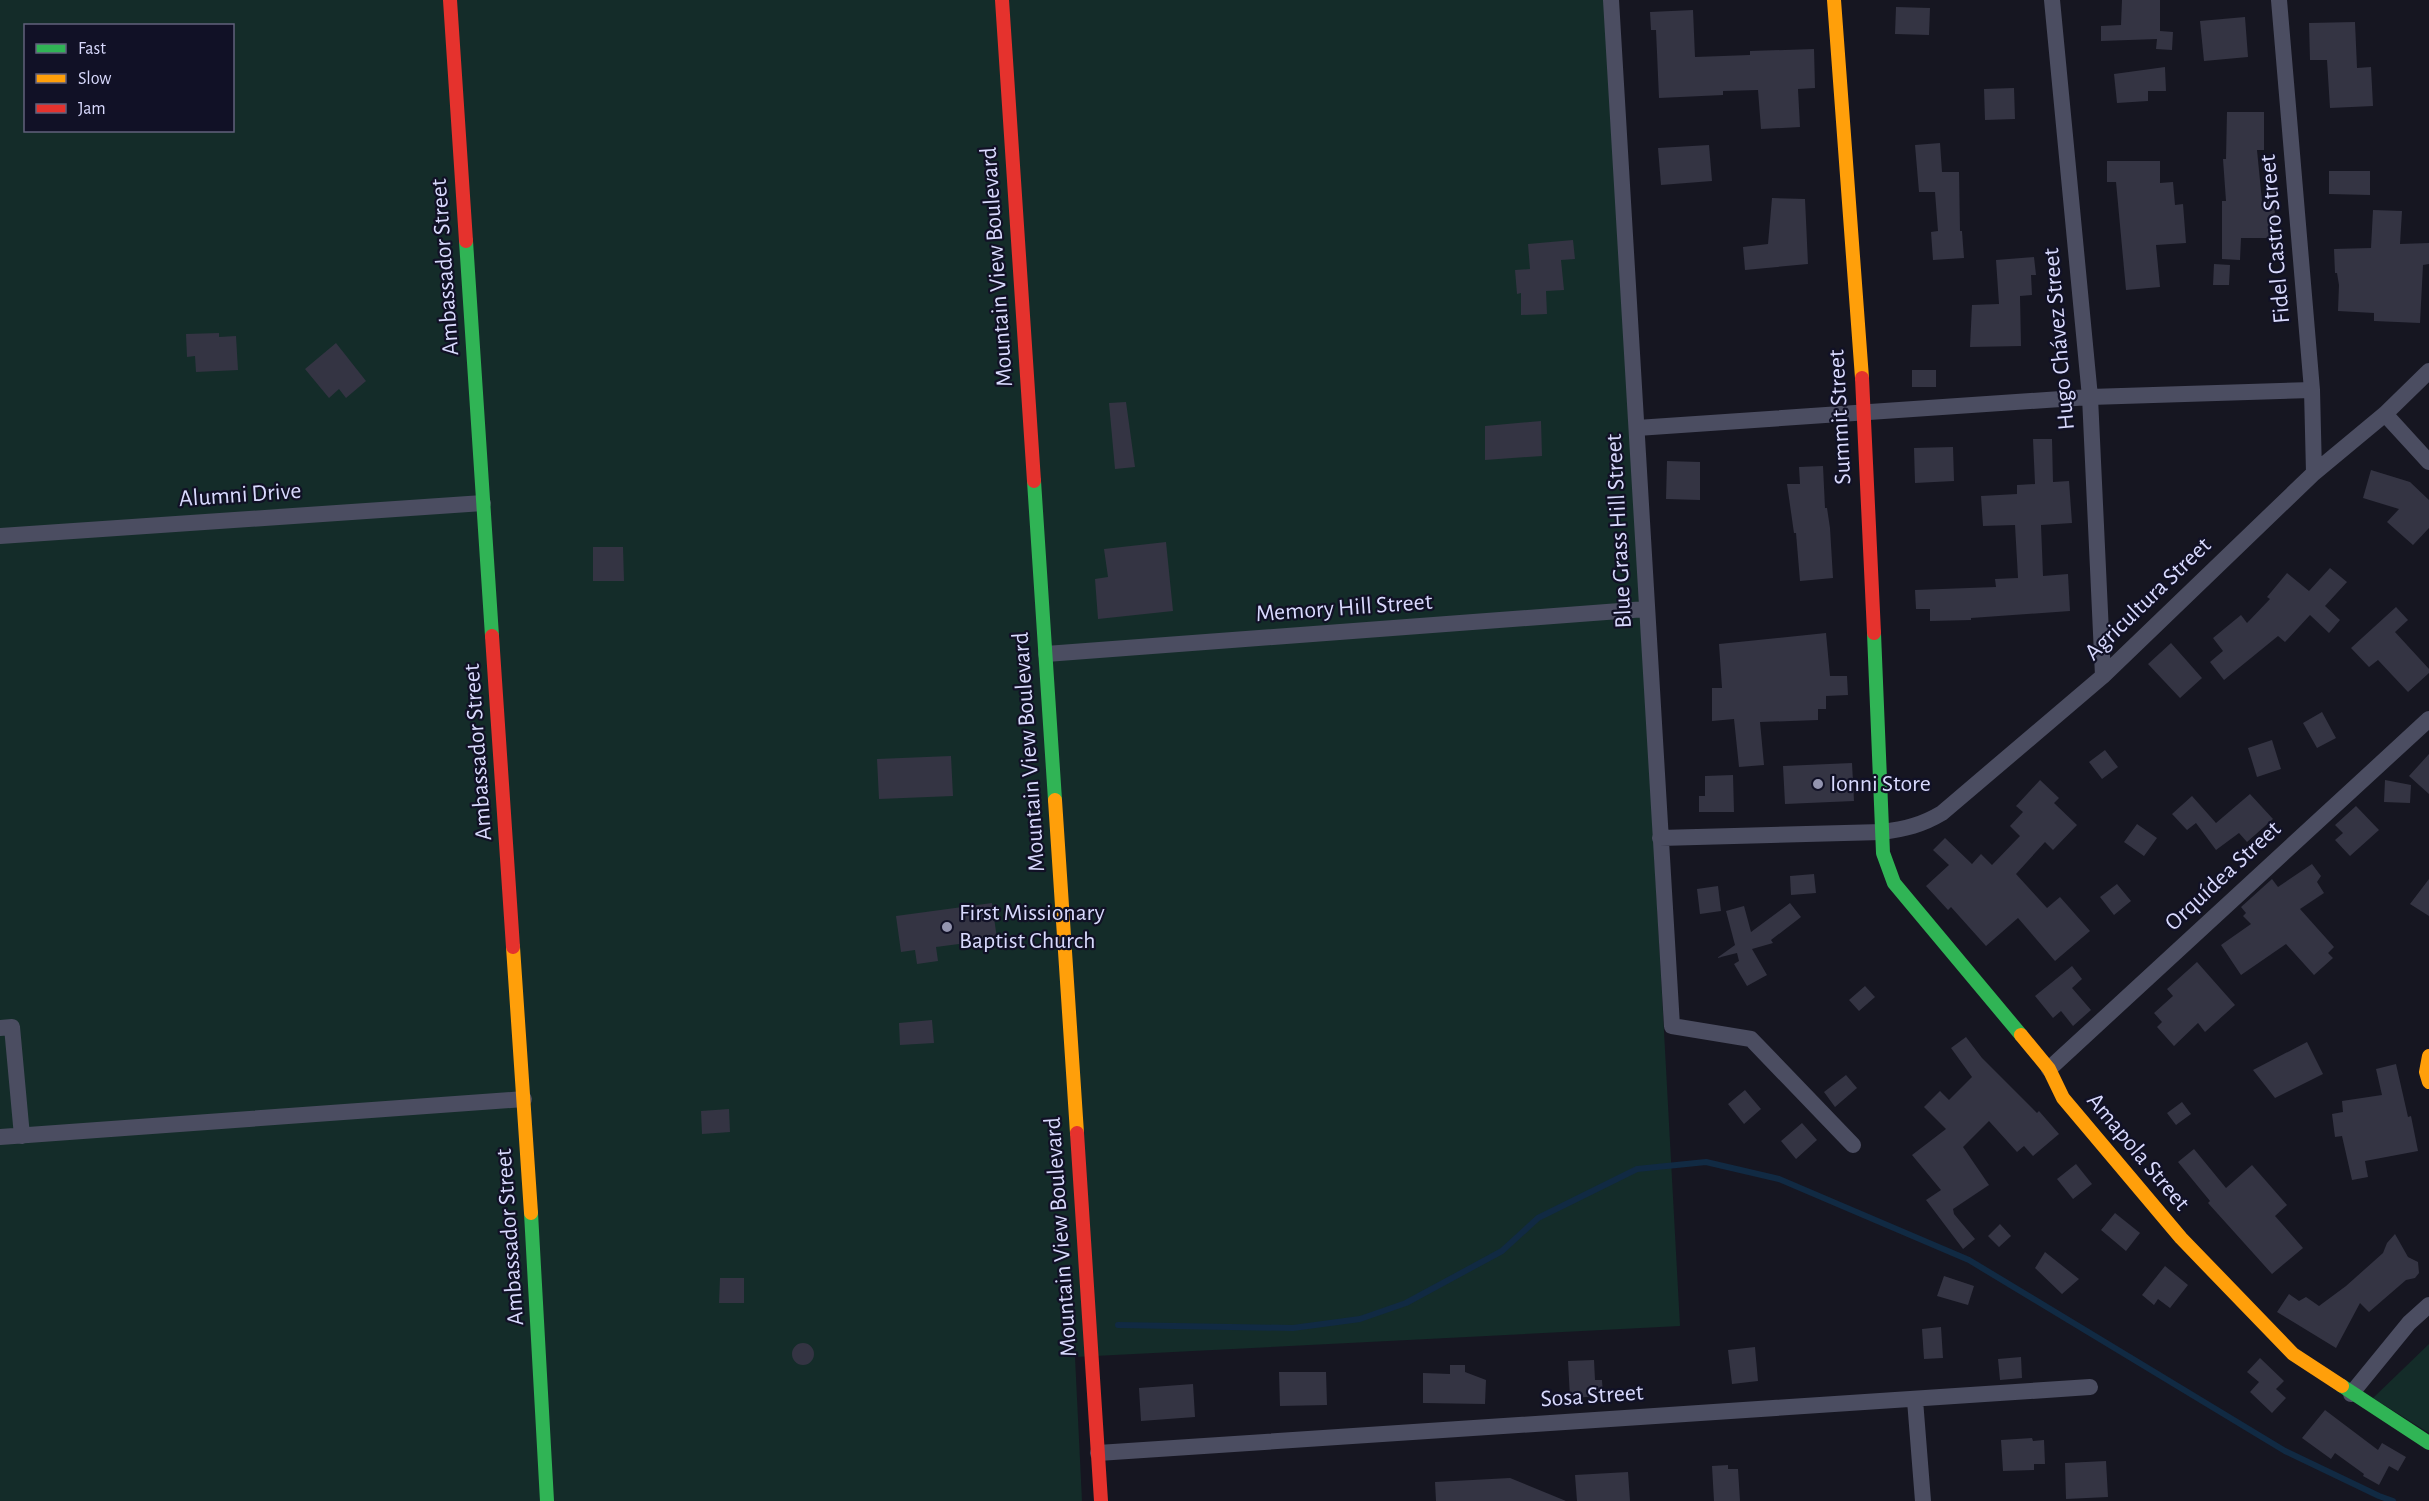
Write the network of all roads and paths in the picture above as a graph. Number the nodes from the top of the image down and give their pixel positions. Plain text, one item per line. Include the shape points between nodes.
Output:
1 (450, 0) edge
2 (1002, 0) edge
3 (1611, 0) edge
4 (1834, 0) edge
5 (2052, 0) edge
6 (2279, 0) edge
7 (2429, 371) edge
8 (2312, 390) junction
9 (2090, 398) junction
10 (1863, 412) junction
11 (2385, 414) junction
12 (1637, 428) junction
13 (2429, 462) edge
14 (2314, 473) junction
15 (483, 503) junction
16 (0, 536) edge
17 (1646, 609) junction
18 (1046, 654) junction
19 (2103, 676) junction
20 (2429, 719) edge
21 (1882, 832) junction
22 (1660, 838) junction
23 (0, 1028) edge
24 (2429, 1056) edge
25 (2049, 1069) junction
26 (2429, 1082) edge
27 (524, 1099) junction
28 (22, 1136) junction
29 (0, 1137) edge
30 (1853, 1145) dead end
31 (2429, 1305) edge
32 (2090, 1387) dead end
33 (2351, 1394) junction
34 (1915, 1400) junction
35 (2429, 1443) edge
36 (1098, 1452) junction
37 (547, 1501) edge
38 (1101, 1501) edge
39 (1923, 1501) edge

1 - 15 street, Ambassador Street
2 - 18 street, Mountain View Boulevard
3 - 12 street, Blue Grass Hill Street
4 - 10 street, Summit Street
5 - 9 street, Hugo Chávez Street
6 - 8 street, Fidel Castro Street
7 - 11 street, Agricultura Street
8 - 9 street
8 - 14 street, Fidel Castro Street
9 - 10 street
9 - 19 street, Hugo Chávez Street
10 - 12 street
10 - 21 street, Summit Street
11 - 13 street
11 - 14 street, Agricultura Street
12 - 17 street, Blue Grass Hill Street
14 - 19 street, Agricultura Street
15 - 16 street, Alumni Drive
15 - 27 street, Ambassador Street
17 - 18 street, Memory Hill Street
17 - 22 street, Blue Grass Hill Street
18 - 36 street, Mountain View Boulevard
19 - 21 street, Agricultura Street via 1942,813 1913,828
20 - 25 street, Orquídea Street
21 - 22 street
21 - 25 street, Amapola Street via 1883,853 1894,883
22 - 30 street, Blue Grass Hill Street via 1671,1026 1750,1039
23 - 28 street via 12,1028
24 - 26 street
25 - 33 street, Amapola Street via 2062,1098 2181,1238 2293,1354
27 - 28 street
27 - 37 street, Ambassador Street
28 - 29 street
31 - 33 street via 2409,1323
32 - 34 street, Sosa Street
33 - 35 street, Amapola Street
34 - 36 street, Sosa Street
34 - 39 street
36 - 38 street, Mountain View Boulevard

